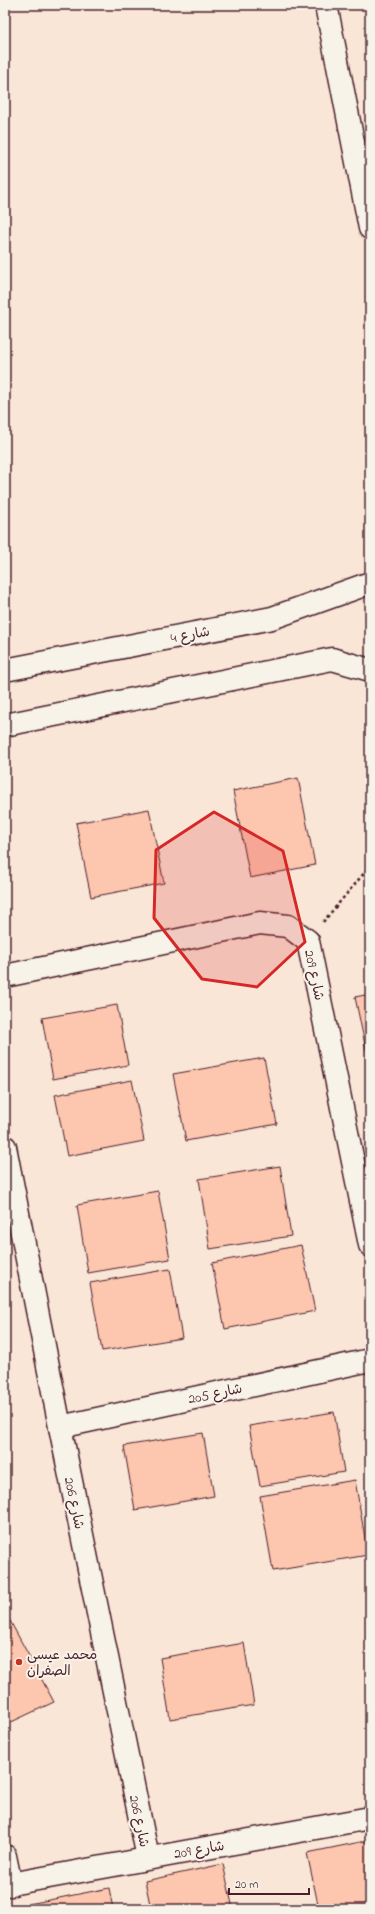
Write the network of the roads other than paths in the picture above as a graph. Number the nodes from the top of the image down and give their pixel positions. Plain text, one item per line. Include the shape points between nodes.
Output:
1 (326, 5) edge
2 (370, 228) edge
3 (370, 583) edge
4 (5, 670) edge
5 (370, 670) edge
6 (5, 725) edge
7 (5, 976) edge
8 (5, 1147) edge
9 (370, 1245) edge
10 (370, 1360) edge
11 (60, 1427) junction
12 (370, 1818) edge
13 (5, 1856) edge
14 (148, 1858) junction
15 (8, 1885) edge

1 - 2 street
3 - 4 street, شارع 4 via 272,618
5 - 6 street via 332,659
7 - 9 street, شارع 209 via 260,923 288,926 308,941
8 - 11 street, شارع 206
10 - 11 street, شارع 205
11 - 14 street, شارع 206
12 - 14 street, شارع 209
13 - 15 street
14 - 15 street, شارع 209

